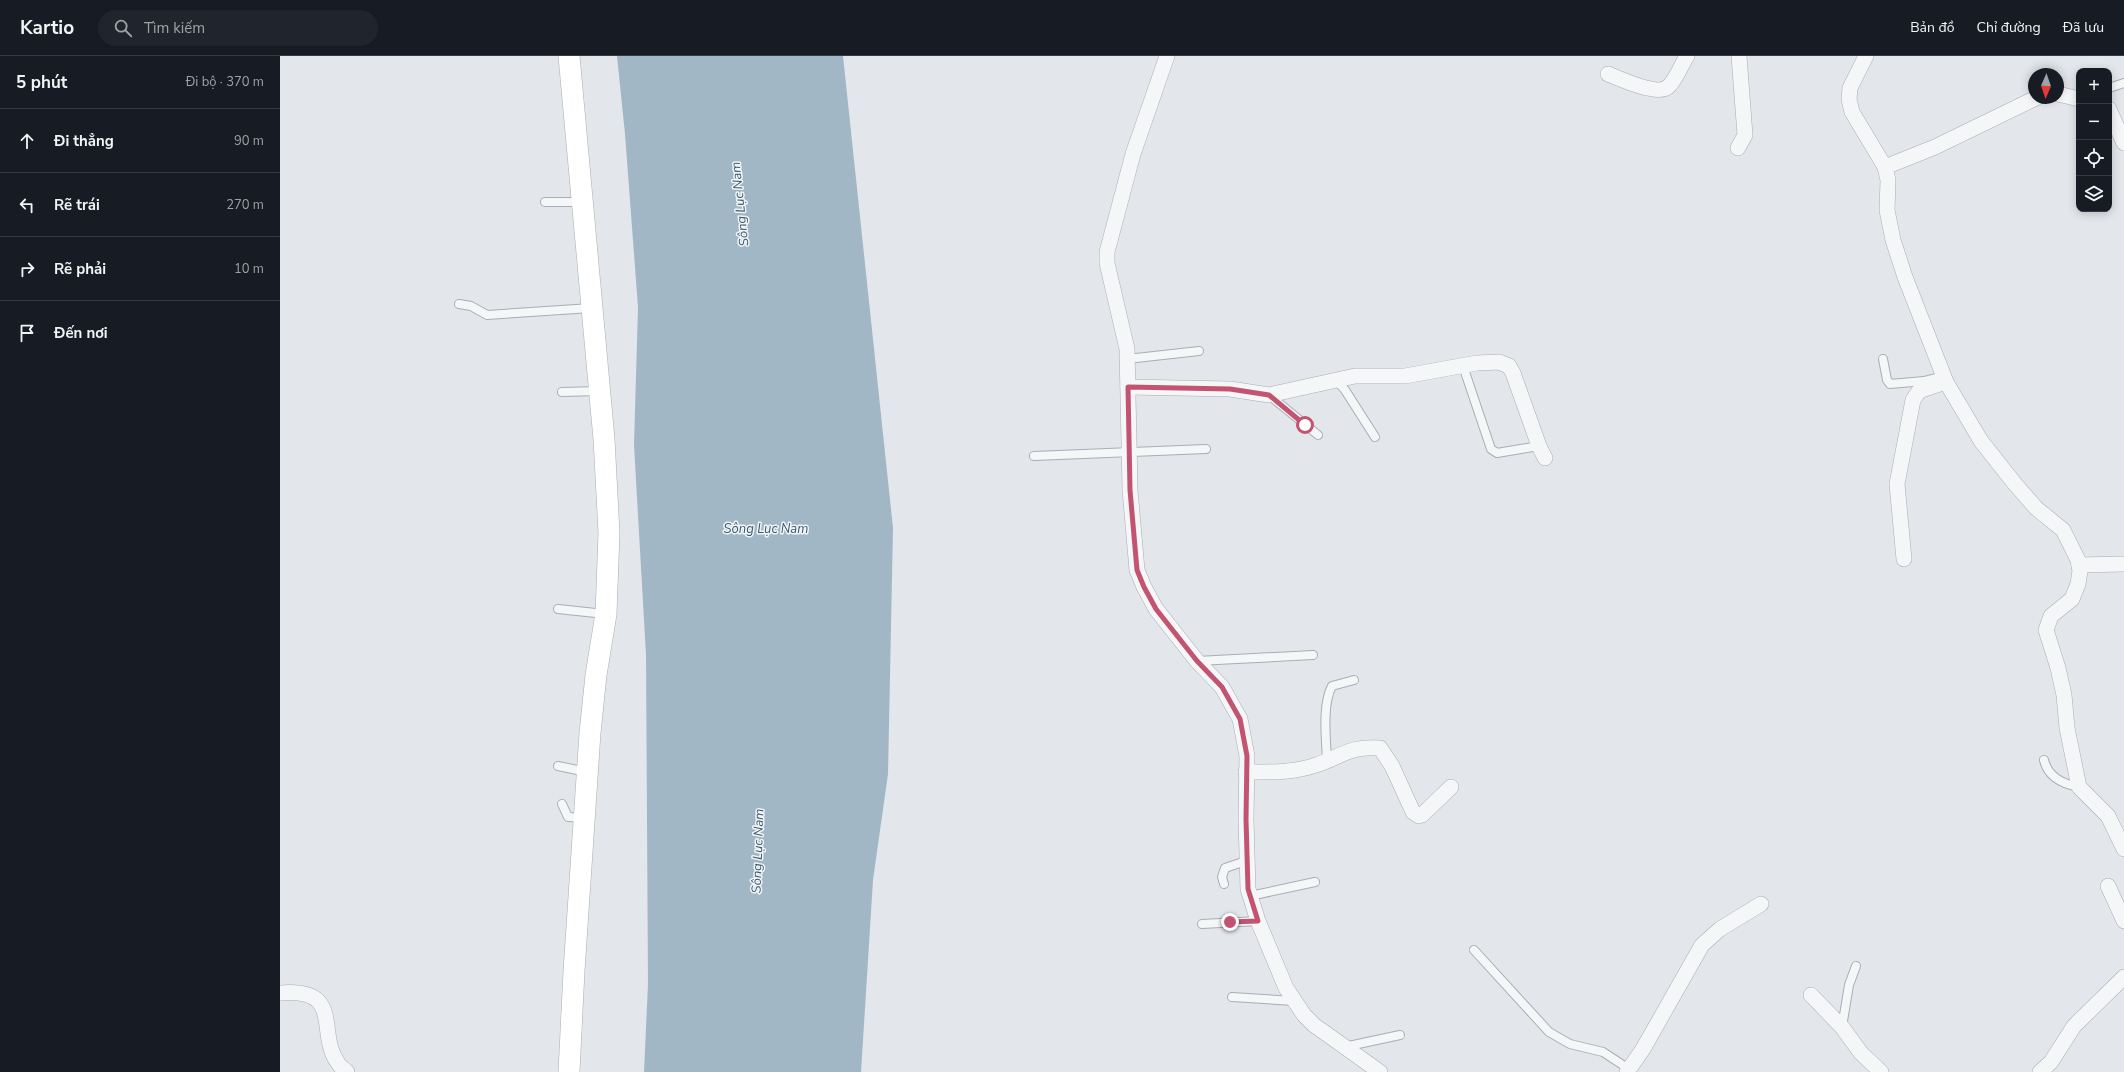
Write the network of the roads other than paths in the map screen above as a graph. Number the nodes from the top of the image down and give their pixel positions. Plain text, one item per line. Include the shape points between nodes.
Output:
1 (569, 56) edge
2 (1167, 56) edge
3 (1687, 56) edge
4 (1739, 56) edge
5 (1866, 56) edge
6 (1608, 74) dead end
7 (2124, 83) edge
8 (2112, 87) edge
9 (2064, 95) edge
10 (2076, 97) edge
11 (2028, 102) edge
12 (2112, 116) edge
13 (2124, 143) edge
14 (1738, 148) dead end
15 (1885, 167) junction
16 (545, 202) dead end
17 (582, 202) junction
18 (458, 304) dead end
19 (591, 308) junction
20 (1198, 351) dead end
21 (1127, 359) junction
22 (1883, 359) dead end
23 (1463, 366) junction
24 (1945, 379) junction
25 (1336, 380) junction
26 (1128, 387) junction
27 (599, 391) junction
28 (562, 392) dead end
29 (1269, 395) junction
30 (1318, 435) dead end
31 (1375, 436) dead end
32 (1206, 449) dead end
33 (1130, 451) junction
34 (1542, 452) joint
35 (1034, 456) dead end
36 (1904, 558) dead end
37 (2124, 564) edge
38 (2079, 565) junction
39 (558, 609) dead end
40 (606, 614) junction
41 (1313, 656) dead end
42 (1197, 661) junction
43 (1354, 680) dead end
44 (1327, 760) junction
45 (2044, 760) dead end
46 (558, 766) dead end
47 (588, 772) junction
48 (1246, 772) junction
49 (1451, 787) dead end
50 (2079, 787) junction
51 (562, 804) dead end
52 (584, 818) junction
53 (2124, 849) edge
54 (1246, 861) junction
55 (1315, 882) dead end
56 (1224, 884) dead end
57 (2108, 886) dead end
58 (1250, 896) junction
59 (1761, 904) dead end
60 (1258, 921) junction
61 (2124, 921) edge
62 (1202, 924) dead end
63 (1474, 950) dead end
64 (1856, 966) dead end
65 (2124, 977) edge
66 (280, 993) edge
67 (1811, 995) dead end
68 (1232, 997) dead end
69 (1294, 1001) junction
70 (1842, 1027) junction
71 (1400, 1035) dead end
72 (1344, 1047) junction
73 (1628, 1071) edge
74 (347, 1072) edge
75 (569, 1072) edge
76 (1379, 1072) edge
77 (1881, 1072) edge
78 (2040, 1072) edge

1 - 17 street
2 - 21 street via 1133,154 1107,252
3 - 6 street via 1669,86 1661,90 1640,87
4 - 14 street via 1745,135
5 - 15 street via 1850,88 1849,99 1852,112
7 - 8 lane
9 - 10 street
11 - 15 street via 1935,147
12 - 13 street
15 - 24 street via 1888,180 1887,210 1893,240
16 - 17 lane
17 - 19 street
18 - 19 lane via 471,306 487,315
19 - 27 street
20 - 21 lane
21 - 26 street
22 - 24 lane via 1890,384
23 - 25 street via 1405,376 1355,376
23 - 34 street via 1499,362 1509,366
23 - 34 lane via 1491,449 1497,453
24 - 36 street via 1919,391 1913,400 1896,484
24 - 38 street via 1980,440 2036,508 2063,530
25 - 29 street
25 - 31 lane
26 - 29 street via 1230,389
26 - 33 street
27 - 28 lane
27 - 40 street via 609,533
29 - 30 lane
32 - 33 lane
33 - 35 lane
33 - 42 street via 1130,490 1137,570 1156,609
37 - 38 street
38 - 50 street via 2078,584 2072,599 2051,616 2046,630 2064,695 2067,728
39 - 40 lane
40 - 47 street via 596,675
41 - 42 lane
42 - 48 street via 1222,687 1240,719 1247,756
43 - 44 lane via 1332,686 1328,694
44 - 48 street via 1315,766 1291,771
44 - 49 street via 1364,747 1380,748 1392,766 1413,812 1419,816
45 - 50 lane via 2047,770 2057,779
46 - 47 lane
47 - 52 street
48 - 54 street
50 - 53 street via 2108,816
51 - 52 lane via 568,816
52 - 75 street
54 - 56 lane via 1225,868 1222,877
54 - 58 street
55 - 58 lane
57 - 61 street
58 - 60 street
59 - 73 street via 1720,929 1702,945
60 - 62 lane
60 - 69 street
63 - 73 lane via 1549,1032 1570,1044 1603,1052
64 - 70 lane via 1849,985
65 - 78 street via 2074,1026 2051,1062
66 - 74 street via 311,996 324,1009 337,1063
67 - 70 street
68 - 69 lane
69 - 72 street via 1304,1015
70 - 77 street via 1861,1053
71 - 72 lane
72 - 76 street

